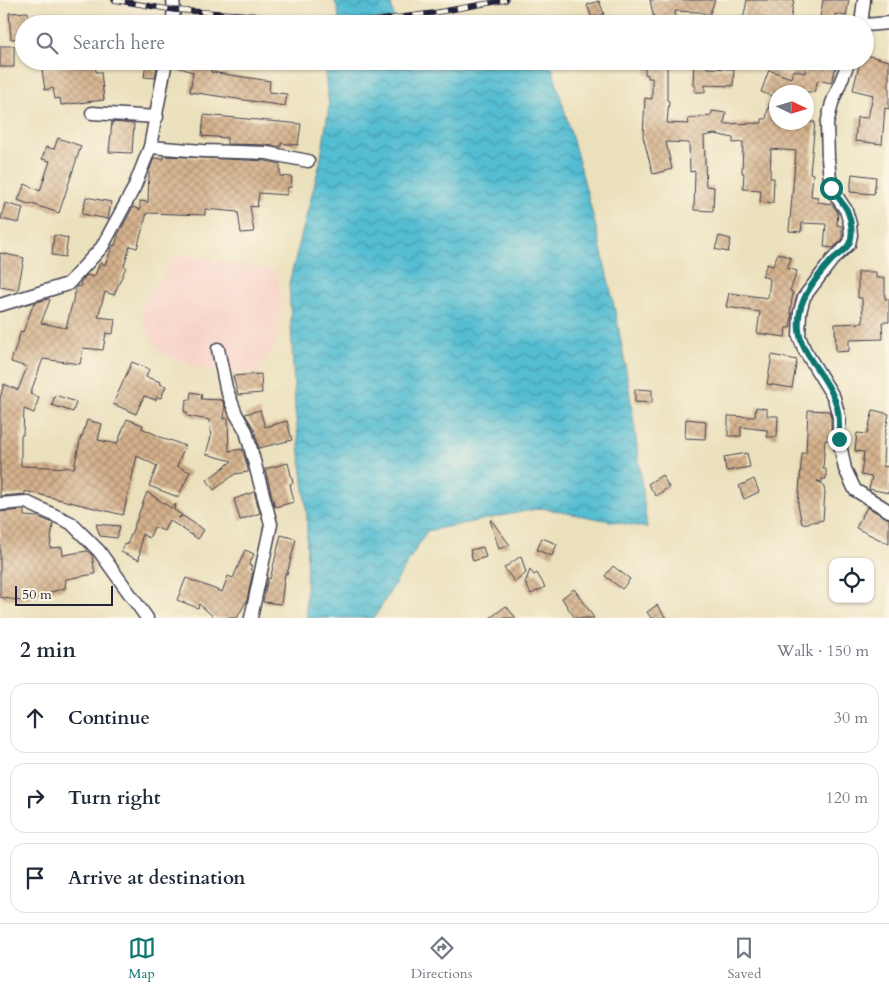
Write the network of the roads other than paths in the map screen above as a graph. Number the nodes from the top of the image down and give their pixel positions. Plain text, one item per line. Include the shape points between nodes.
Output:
1 (173, 0) edge
2 (864, 0) edge
3 (173, 15) edge
4 (862, 15) edge
5 (889, 23) edge
6 (874, 24) edge
7 (165, 70) edge
8 (845, 70) edge
9 (92, 113) dead end
10 (157, 117) junction
11 (150, 147) junction
12 (308, 161) dead end
13 (0, 305) edge
14 (218, 349) dead end
15 (0, 504) edge
16 (889, 511) edge
17 (147, 618) edge
18 (251, 618) edge

1 - 3 street
2 - 4 street
5 - 6 street
7 - 10 street
8 - 16 street via 832,102 827,142 831,188 846,210 851,235 849,244 832,260 804,297 799,336 834,398 845,469 855,490
9 - 10 street
10 - 11 street
11 - 12 street via 267,153
11 - 13 street via 134,188 102,247 68,284
14 - 18 street via 226,388 246,431 271,524
15 - 17 street via 26,502 71,523 99,551

